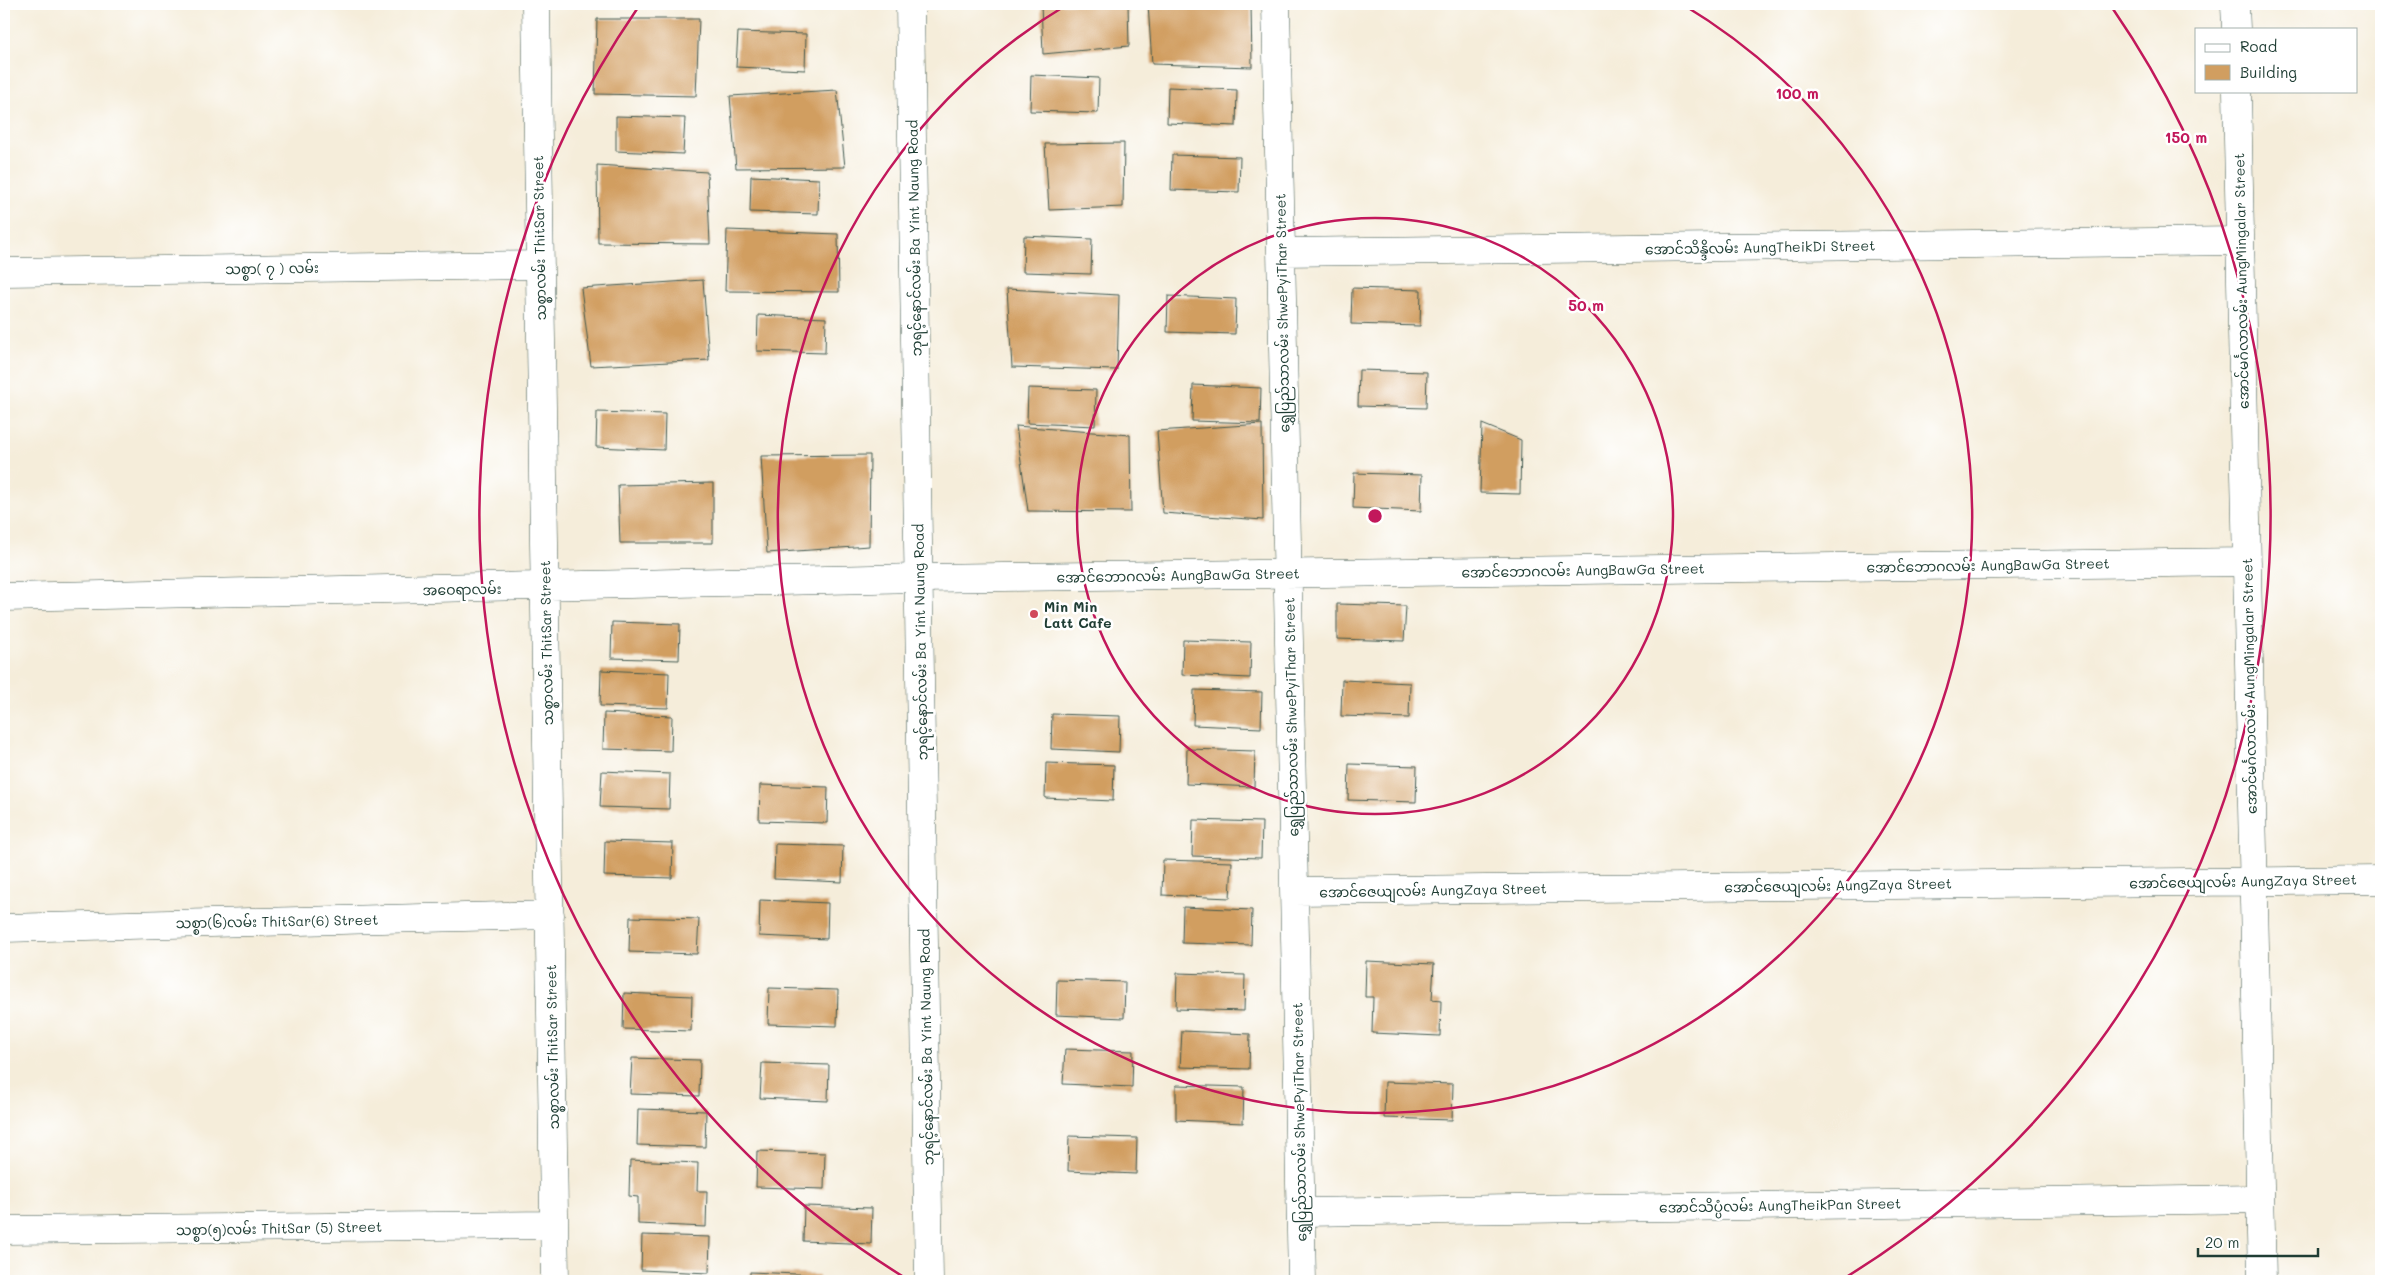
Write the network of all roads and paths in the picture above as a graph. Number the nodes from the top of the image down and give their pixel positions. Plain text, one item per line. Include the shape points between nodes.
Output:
1 (536, 4) edge
2 (910, 4) edge
3 (1276, 4) edge
4 (2235, 4) edge
5 (2236, 28) edge
6 (2237, 92) edge
7 (2240, 241) junction
8 (1281, 252) junction
9 (540, 265) junction
10 (4, 272) edge
11 (2247, 562) junction
12 (1288, 574) junction
13 (919, 578) junction
14 (545, 587) junction
15 (4, 598) edge
16 (2381, 880) edge
17 (2253, 881) junction
18 (1294, 891) junction
19 (550, 915) junction
20 (4, 928) edge
21 (2260, 1199) junction
22 (1301, 1212) junction
23 (554, 1225) junction
24 (4, 1230) edge
25 (555, 1281) edge
26 (929, 1281) edge
27 (1302, 1281) edge
28 (2262, 1281) edge

1 - 9 street, သစ္စာလမ်း ThitSar Street
2 - 13 street, ဘုရင့်နောင်လမ်း Ba Yint Naung Road
3 - 8 street, ရွှေပြည်သာလမ်း ShwePyiThar Street
4 - 5 street
6 - 7 street, အောင်မင်္ဂလာလမ်း AungMingalar Street
7 - 8 street, အောင်သိန္ဒိလမ်း AungTheikDi Street
7 - 11 street, အောင်မင်္ဂလာလမ်း AungMingalar Street
8 - 12 street, ရွှေပြည်သာလမ်း ShwePyiThar Street
9 - 10 street, သစ္စာ( ၇ ) လမ်း
9 - 14 street, သစ္စာလမ်း ThitSar Street
11 - 12 street, အောင်ဘောဂလမ်း AungBawGa Street
11 - 17 street, အောင်မင်္ဂလာလမ်း AungMingalar Street
12 - 13 street, အောင်ဘောဂလမ်း AungBawGa Street
12 - 18 street, ရွှေပြည်သာလမ်း ShwePyiThar Street
13 - 14 street, အဝေရာလမ်း
13 - 26 street, ဘုရင့်နောင်လမ်း Ba Yint Naung Road
14 - 15 street, အဝေရာလမ်း
14 - 19 street, သစ္စာလမ်း ThitSar Street
16 - 17 street, အောင်ဇေယျလမ်း AungZaya Street
17 - 18 street, အောင်ဇေယျလမ်း AungZaya Street
17 - 21 street, အောင်မင်္ဂလာလမ်း AungMingalar Street
18 - 22 street, ရွှေပြည်သာလမ်း ShwePyiThar Street
19 - 20 street, သစ္စာ(၆)လမ်း ThitSar(6) Street
19 - 23 street, သစ္စာလမ်း ThitSar Street
21 - 22 street, အောင်သိပ္ပံလမ်း AungTheikPan Street
21 - 28 street, အောင်မင်္ဂလာလမ်း AungMingalar Street
22 - 27 street, ရွှေပြည်သာလမ်း ShwePyiThar Street
23 - 24 street, သစ္စာ(၅)လမ်း ThitSar (5) Street
23 - 25 street, သစ္စာလမ်း ThitSar Street

